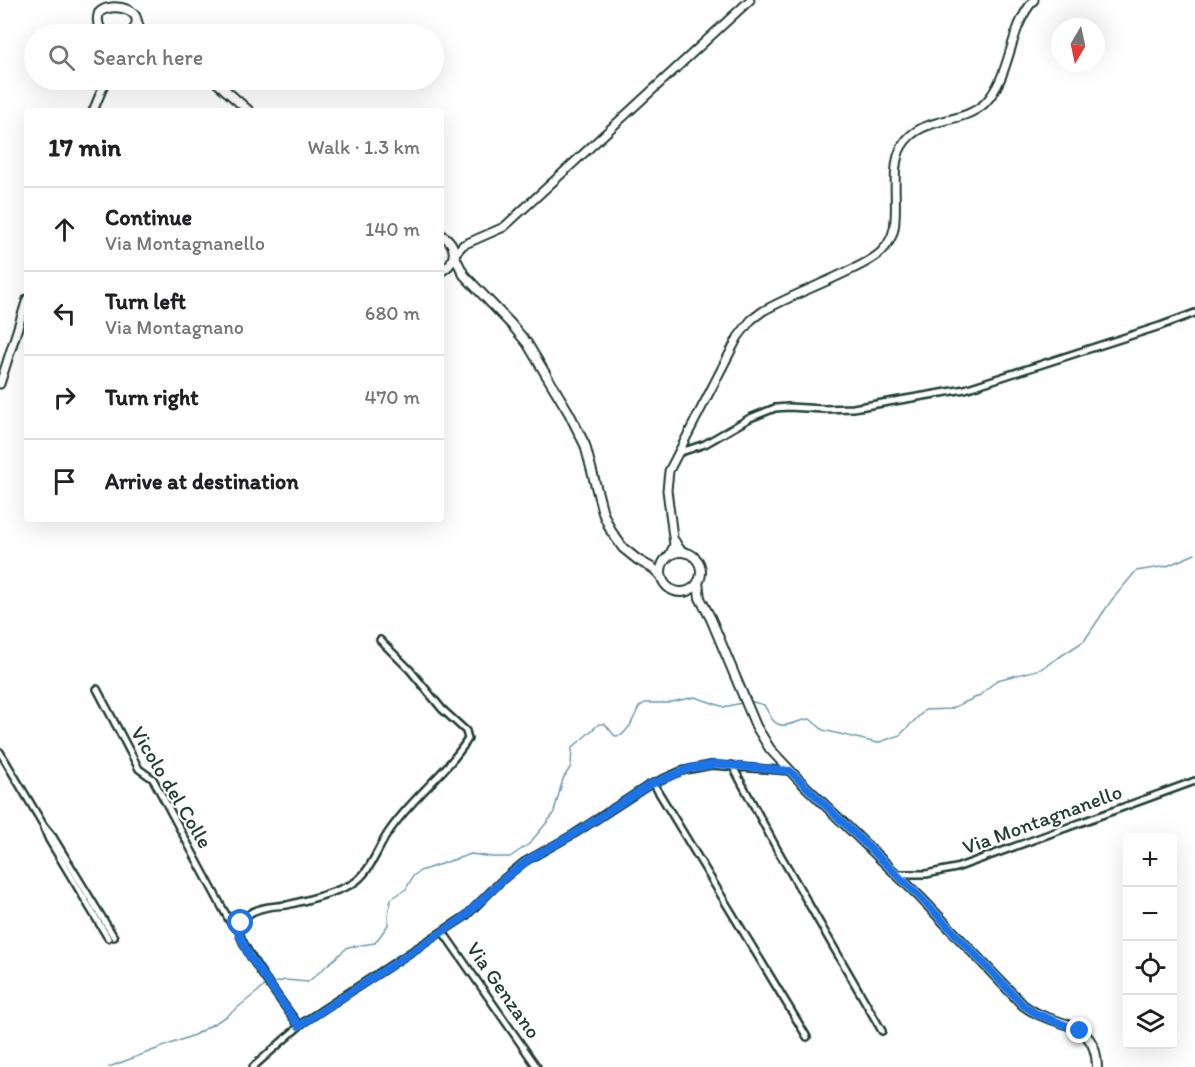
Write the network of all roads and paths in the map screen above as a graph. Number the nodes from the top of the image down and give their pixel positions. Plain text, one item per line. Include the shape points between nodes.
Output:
1 (750, 0) edge
2 (1034, 0) edge
3 (106, 1) edge
4 (99, 11) junction
5 (137, 21) junction
6 (99, 24) edge
7 (136, 24) edge
8 (138, 24) edge
9 (102, 90) edge
10 (225, 90) edge
11 (94, 108) edge
12 (246, 108) edge
13 (444, 237) edge
14 (450, 241) junction
15 (470, 241) junction
16 (454, 255) junction
17 (444, 269) edge
18 (444, 272) edge
19 (470, 282) junction
20 (24, 308) edge
21 (1195, 313) edge
22 (0, 384) edge
23 (677, 453) junction
24 (674, 539) junction
25 (685, 553) junction
26 (667, 559) junction
27 (647, 565) junction
28 (662, 578) junction
29 (698, 582) junction
30 (682, 592) junction
31 (704, 606) junction
32 (380, 640) dead end
33 (98, 688) dead end
34 (0, 752) edge
35 (732, 765) junction
36 (790, 771) junction
37 (1195, 781) edge
38 (653, 783) junction
39 (897, 874) junction
40 (239, 931) junction
41 (443, 932) junction
42 (111, 937) dead end
43 (299, 1026) junction
44 (882, 1031) dead end
45 (807, 1037) dead end
46 (253, 1067) edge
47 (537, 1067) edge
48 (1097, 1067) edge

1 - 15 street via 504,227
2 - 23 street via 1023,16 999,80 986,101 964,115 924,127 903,144 897,161 895,224 884,249 863,264 765,310 752,320 723,363
3 - 4 main road
3 - 4 main road
3 - 5 main road via 130,5
4 - 6 main road
5 - 7 main road
5 - 8 main road
9 - 11 street
10 - 12 main road
13 - 14 main road
14 - 15 street
14 - 16 main road
15 - 16 street
16 - 17 main road
16 - 19 main road
18 - 19 main road
19 - 27 main road via 512,324 534,355 578,429 611,531 623,548
20 - 22 street
21 - 23 street via 953,391 853,408 776,408 705,444
23 - 24 street via 667,486
24 - 25 street
24 - 26 street
25 - 26 main road
25 - 29 main road via 698,562
26 - 27 main road via 656,566
26 - 28 main road via 662,566
27 - 28 main road
28 - 30 main road via 672,590
29 - 30 main road
29 - 31 main road
30 - 31 main road
31 - 36 main road via 767,745
32 - 40 street via 442,710 466,731 468,741 399,818 358,880 307,899 258,909 244,919
33 - 40 street, Vicolo del Colle via 139,769 153,779 230,922
34 - 42 street via 49,840
35 - 36 street
35 - 38 street via 695,767
35 - 44 street
36 - 39 main road
37 - 39 street, Via Montagnanello via 956,868
38 - 41 street via 527,860
38 - 45 street
39 - 48 main road via 1023,1005 1089,1037 1096,1051
40 - 43 street via 250,957
41 - 43 street
41 - 47 street, Via Genzano
43 - 46 street

